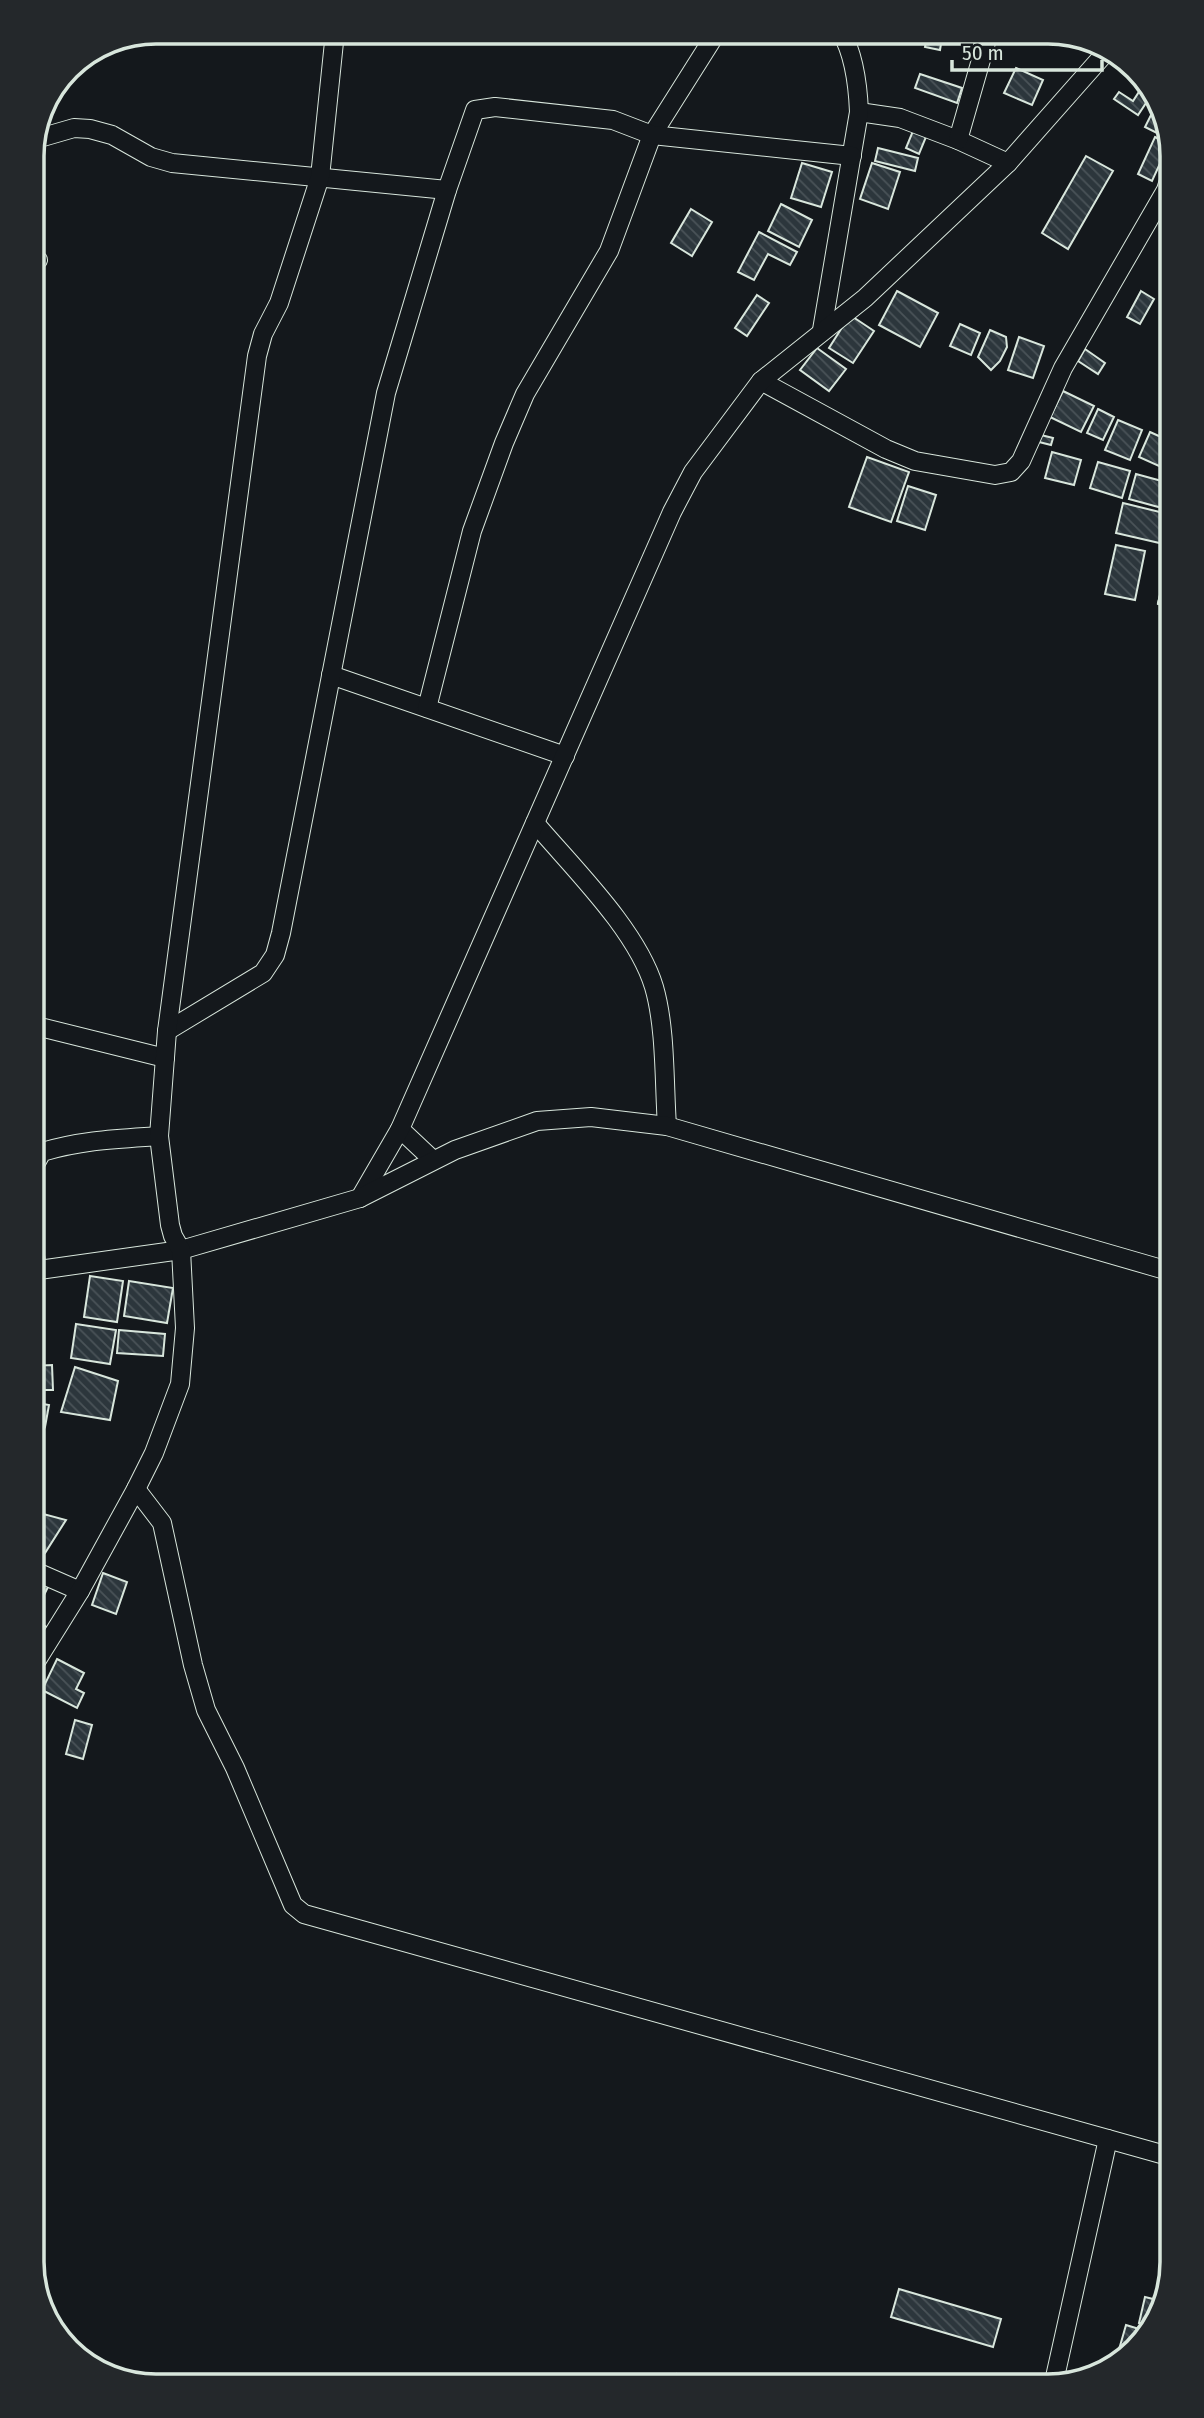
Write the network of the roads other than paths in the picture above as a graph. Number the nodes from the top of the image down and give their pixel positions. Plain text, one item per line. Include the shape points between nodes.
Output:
1 (334, 44) edge
2 (709, 44) edge
3 (847, 44) edge
4 (986, 44) edge
5 (1102, 57) edge
6 (859, 112) junction
7 (652, 135) junction
8 (46, 136) edge
9 (958, 140) junction
10 (852, 156) junction
11 (1008, 163) junction
12 (320, 177) junction
13 (447, 190) junction
14 (1160, 200) edge
15 (822, 330) junction
16 (761, 381) junction
17 (331, 675) junction
18 (427, 708) junction
19 (565, 756) junction
20 (535, 823) junction
21 (44, 1028) edge
22 (167, 1031) junction
23 (165, 1058) junction
24 (667, 1126) junction
25 (400, 1129) junction
26 (159, 1136) junction
27 (44, 1151) edge
28 (433, 1160) junction
29 (360, 1198) junction
30 (181, 1250) junction
31 (1160, 1269) edge
32 (44, 1270) edge
33 (136, 1489) junction
34 (44, 1575) edge
35 (80, 1591) junction
36 (44, 1649) edge
37 (1108, 2139) junction
38 (1160, 2154) edge
39 (1056, 2373) edge

1 - 12 street
2 - 7 street
3 - 6 street
4 - 9 street
5 - 11 street
6 - 9 street via 900,118
6 - 10 street
7 - 10 street
7 - 13 street via 613,120 495,107 475,110
7 - 18 street via 609,251 525,394 504,443 472,531
8 - 12 street via 74,128 90,129 172,163
9 - 11 street
10 - 15 street
11 - 15 street via 865,298
12 - 13 street
12 - 22 street via 257,356
13 - 17 street via 386,393
14 - 16 street via 1063,368 1021,461 1011,472 995,475 915,461
15 - 16 street
16 - 19 street via 688,482 672,512
17 - 18 street
17 - 22 street via 275,954 263,973
18 - 19 street
19 - 20 street
20 - 24 street via 641,955 660,1018
20 - 25 street
21 - 23 street
22 - 23 street
23 - 26 street
24 - 28 street via 591,1117 537,1121
24 - 31 street
25 - 28 street
25 - 29 street
26 - 27 street via 86,1141
26 - 30 street via 170,1225
28 - 29 street
29 - 30 street
30 - 32 street
30 - 33 street via 185,1328 180,1384
33 - 35 street
33 - 37 street via 162,1523 206,1710 293,1905 304,1914
34 - 35 street
35 - 36 street
37 - 38 street
37 - 39 street

